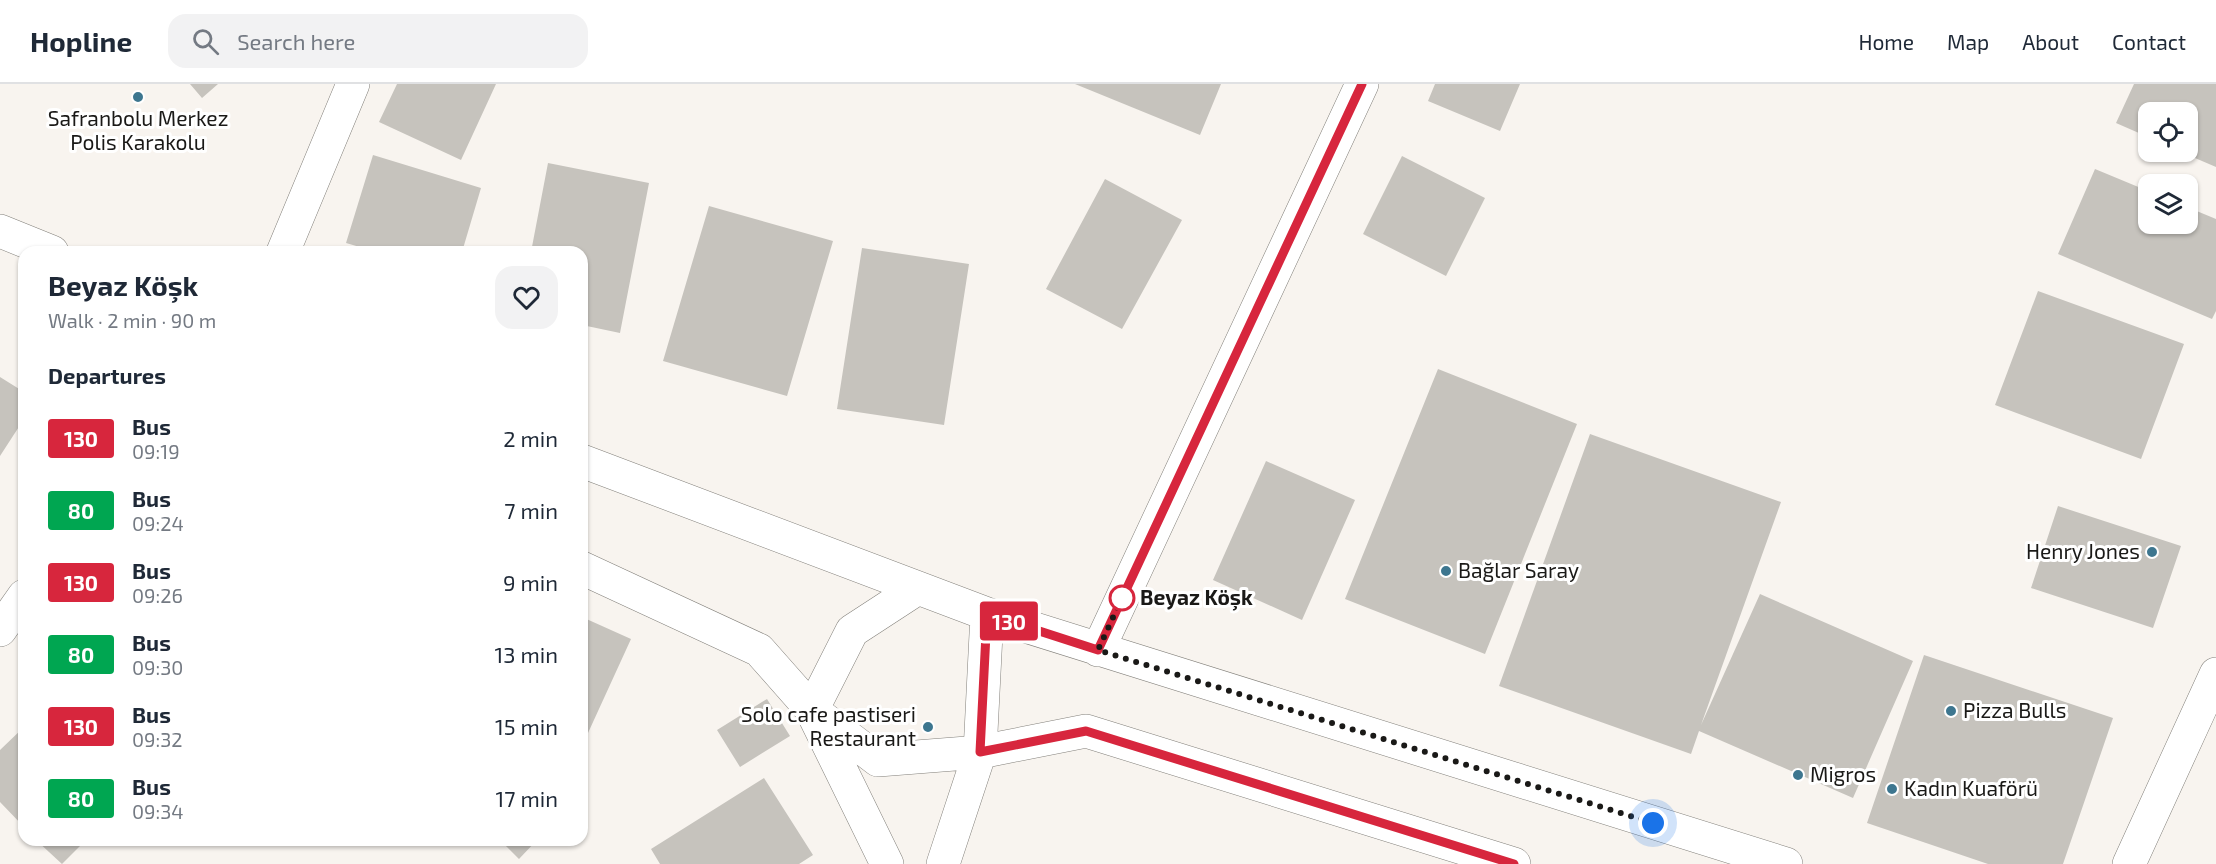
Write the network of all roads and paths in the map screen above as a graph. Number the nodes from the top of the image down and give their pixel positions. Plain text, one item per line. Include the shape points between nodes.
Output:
1 (353, 84) edge
2 (1362, 84) edge
3 (0, 231) edge
4 (0, 246) edge
5 (37, 246) edge
6 (286, 246) edge
7 (18, 258) edge
8 (588, 463) edge
9 (588, 571) edge
10 (918, 588) junction
11 (18, 604) edge
12 (987, 614) junction
13 (0, 630) edge
14 (1098, 650) junction
15 (2216, 674) edge
16 (812, 710) junction
17 (980, 752) junction
18 (887, 864) edge
19 (943, 864) edge
20 (1514, 864) edge
21 (1786, 864) edge
22 (2129, 864) edge

1 - 6 street
2 - 14 street
3 - 5 street
4 - 7 street
8 - 10 street
9 - 16 street via 759,650
10 - 12 street
10 - 16 street via 852,631
11 - 13 street
12 - 14 street
12 - 17 street
14 - 21 street
15 - 22 street
16 - 17 street via 878,760
16 - 18 street
17 - 19 street
17 - 20 street via 1086,731

